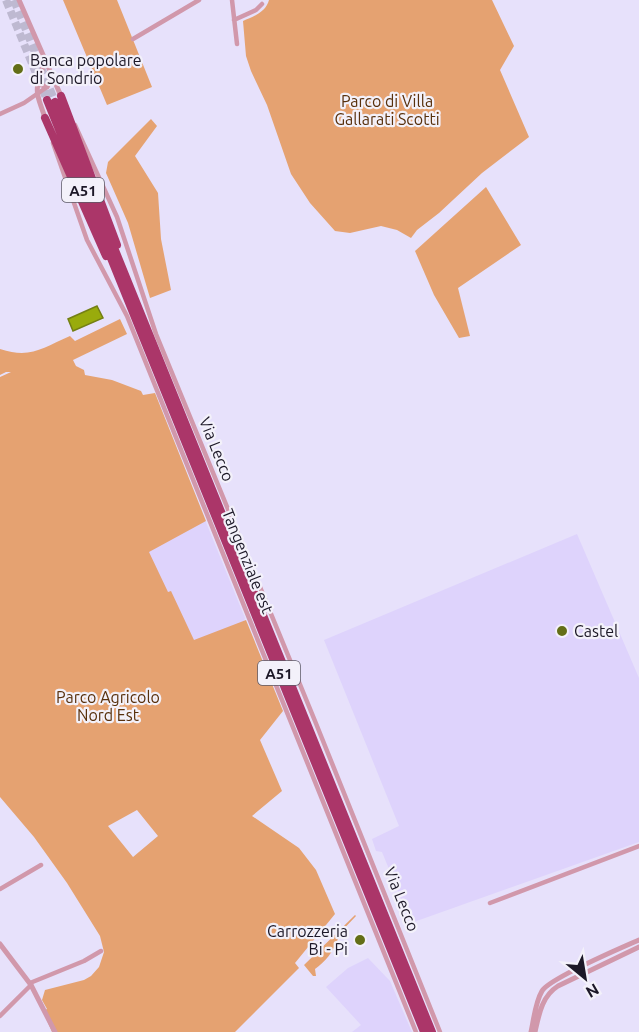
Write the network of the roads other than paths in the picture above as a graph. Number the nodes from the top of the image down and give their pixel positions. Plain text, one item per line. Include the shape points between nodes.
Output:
1 (19, 0) edge
2 (199, 0) edge
3 (232, 0) edge
4 (262, 4) dead end
5 (234, 20) junction
6 (133, 39) dead end
7 (237, 44) dead end
8 (41, 53) junction
9 (52, 77) junction
10 (40, 78) junction
11 (37, 86) junction
12 (47, 87) junction
13 (37, 95) junction
14 (54, 99) junction
15 (24, 103) junction
16 (0, 114) edge
17 (44, 114) junction
18 (123, 278) junction
19 (639, 846) edge
20 (41, 865) dead end
21 (0, 889) edge
22 (490, 903) dead end
23 (639, 940) edge
24 (0, 944) edge
25 (639, 947) edge
26 (101, 951) dead end
27 (30, 984) junction
28 (0, 1016) edge
29 (55, 1032) edge
30 (416, 1032) edge
31 (424, 1032) edge
32 (432, 1032) edge
33 (440, 1032) edge
34 (533, 1032) edge

1 - 8 street, Via Lecco
2 - 6 street
3 - 5 street
4 - 5 street
5 - 7 street
8 - 9 street, Via Lecco
8 - 10 street, Via Lecco
9 - 10 street
9 - 12 street
9 - 14 street, Via Lecco
10 - 11 street, Via Lecco
10 - 12 street via 41,85
11 - 13 street, Via Lecco
11 - 15 street
12 - 13 street
13 - 15 street
13 - 17 street, Via Lecco
14 - 18 highway, Tangenziale est / A51
14 - 18 highway via 114,233
14 - 33 street, Via Lecco via 117,217 156,334
15 - 16 street
15 - 17 street via 35,103
17 - 18 highway via 101,247
17 - 30 street, Via Lecco via 87,240 127,316
18 - 31 highway, Tangenziale est / A51
18 - 32 highway, Tangenziale est / A51
19 - 22 street
20 - 21 street
23 - 34 street via 546,987 538,999
24 - 27 street
25 - 34 street via 549,993
26 - 27 street
27 - 28 street
27 - 29 street

